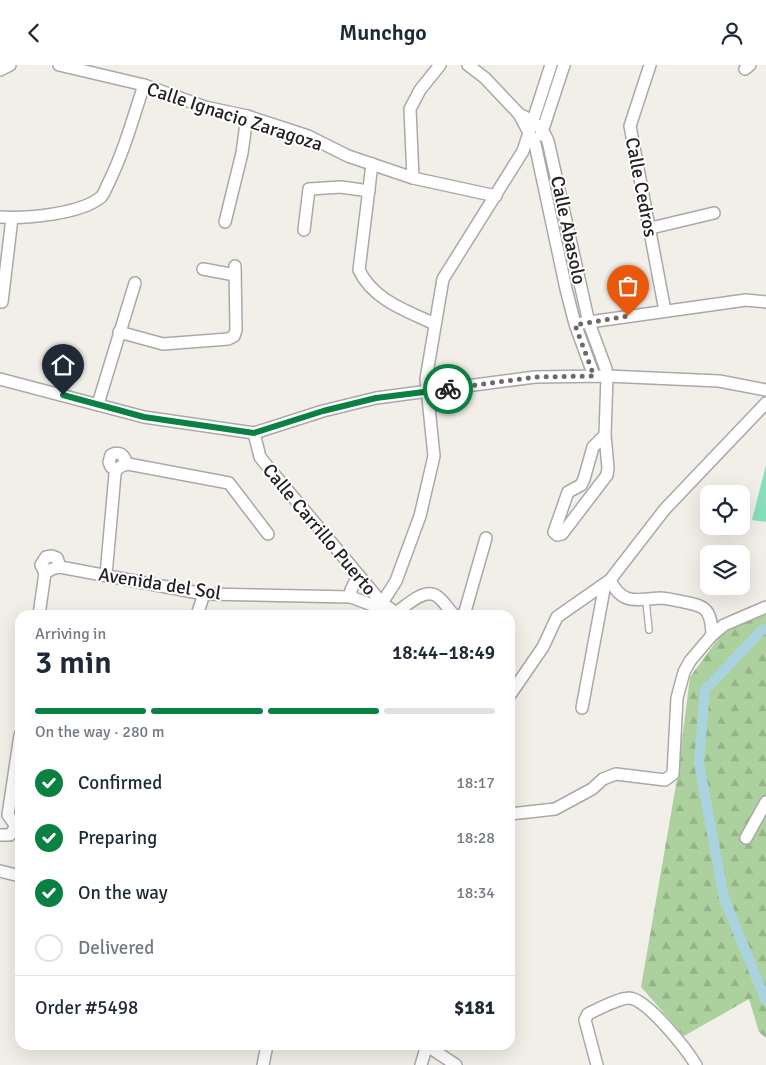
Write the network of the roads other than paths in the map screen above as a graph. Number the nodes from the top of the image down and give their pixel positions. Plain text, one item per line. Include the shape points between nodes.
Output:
1 (10, 65) edge
2 (59, 65) edge
3 (440, 65) edge
4 (468, 65) edge
5 (551, 65) edge
6 (564, 65) edge
7 (650, 65) edge
8 (0, 70) edge
9 (144, 85) junction
10 (519, 114) junction
11 (247, 116) junction
12 (534, 122) junction
13 (544, 131) junction
14 (532, 139) junction
15 (539, 157) junction
16 (553, 158) junction
17 (372, 164) junction
18 (413, 178) junction
19 (369, 191) junction
20 (496, 196) junction
21 (714, 213) dead end
22 (0, 217) edge
23 (12, 218) junction
24 (226, 222) dead end
25 (650, 228) junction
26 (304, 230) dead end
27 (203, 269) dead end
28 (2, 282) edge
29 (135, 283) dead end
30 (581, 286) junction
31 (566, 289) junction
32 (2, 302) dead end
33 (766, 302) edge
34 (665, 311) junction
35 (589, 323) junction
36 (435, 324) junction
37 (575, 325) junction
38 (120, 332) junction
39 (602, 357) junction
40 (589, 362) junction
41 (594, 376) junction
42 (606, 376) junction
43 (0, 379) edge
44 (766, 391) edge
45 (427, 392) junction
46 (766, 403) edge
47 (98, 404) junction
48 (254, 433) junction
49 (605, 435) junction
50 (268, 534) dead end
51 (486, 538) dead end
52 (106, 575) junction
53 (358, 576) junction
54 (608, 582) junction
55 (204, 594) junction
56 (351, 597) junction
57 (646, 601) junction
58 (766, 607) edge
59 (380, 609) edge
60 (41, 610) edge
61 (199, 610) edge
62 (403, 610) edge
63 (450, 610) edge
64 (465, 610) edge
65 (649, 630) dead end
66 (712, 635) junction
67 (515, 688) edge
68 (582, 708) dead end
69 (15, 760) edge
70 (766, 802) edge
71 (515, 813) edge
72 (4, 815) edge
73 (15, 824) edge
74 (15, 830) edge
75 (0, 835) edge
76 (746, 838) dead end
77 (0, 871) edge
78 (15, 875) edge
79 (266, 1050) edge
80 (425, 1050) edge
81 (434, 1050) edge
82 (691, 1063) edge
83 (263, 1065) edge
84 (420, 1065) edge
85 (456, 1065) edge
86 (597, 1065) edge

1 - 8 street
2 - 9 street, Calle Ignacio Zaragoza
3 - 18 street via 410,109
4 - 10 street, Calle Abasolo via 486,78
5 - 12 street
6 - 13 street
7 - 25 street, Calle Cedros via 630,126
9 - 11 street, Calle Ignacio Zaragoza via 205,107
9 - 23 street via 117,165 102,196 82,207 38,217
10 - 12 street, Calle Abasolo
10 - 14 street, Calle Abasolo
11 - 17 street, Calle Ignacio Zaragoza via 308,136
11 - 24 street
12 - 13 street, Calle Abasolo
12 - 14 street
13 - 14 street
13 - 16 street, Calle Abasolo
14 - 15 street, Calle Abasolo
14 - 20 street
15 - 16 street
15 - 31 street, Calle Abasolo
16 - 30 street, Calle Abasolo
17 - 18 street, Calle Ignacio Zaragoza
17 - 19 street
18 - 20 street, Calle Ignacio Zaragoza
19 - 26 street via 341,187 308,189
19 - 36 street via 358,270 374,293
20 - 36 street via 443,279
21 - 25 street
22 - 23 street
23 - 28 street
25 - 34 street, Calle Cedros
27 - 38 street via 235,270 234,336 163,344
28 - 32 street
29 - 38 street
30 - 31 street
30 - 35 street, Calle Abasolo
31 - 37 street, Calle Abasolo
33 - 34 street via 746,301
34 - 35 street
35 - 37 street
35 - 39 street, Calle Abasolo
36 - 45 street via 426,379
37 - 40 street, Calle Abasolo
38 - 47 street
39 - 40 street
39 - 42 street, Calle Abasolo
40 - 41 street, Calle Abasolo
41 - 42 street
41 - 45 street via 535,377
42 - 44 street via 719,381
42 - 49 street, Calle Abasolo
43 - 47 street
45 - 48 street via 367,400
45 - 59 street via 434,456 420,516 396,581
46 - 54 street via 665,509
47 - 48 street via 144,417
48 - 53 street, Calle Carrillo Puerto via 260,457
49 - 49 street, Calle Abasolo via 607,475 562,534 557,535 554,532 568,492 581,485 593,447
50 - 52 street via 229,483 128,464 115,474
51 - 64 street
52 - 55 street, Avenida del Sol
52 - 60 street, Avenida del Sol via 53,569
53 - 56 street via 351,589
53 - 59 street, Calle Carrillo Puerto
54 - 57 street via 625,597
54 - 67 street via 557,617 543,647
54 - 68 street
55 - 56 street, Avenida del Sol
55 - 61 street
56 - 59 street, Avenida del Sol
57 - 65 lane
57 - 66 street via 661,598 706,609 711,618
58 - 66 street via 724,625
62 - 63 street via 430,593
66 - 71 street via 684,672 677,698 673,774 670,777 665,780 616,774 555,809
69 - 72 street
70 - 76 street
72 - 73 street
74 - 75 street via 10,835
77 - 78 street
79 - 83 street
80 - 84 street
81 - 85 street
82 - 86 street via 666,1026 634,998 626,997 588,1014 585,1020

